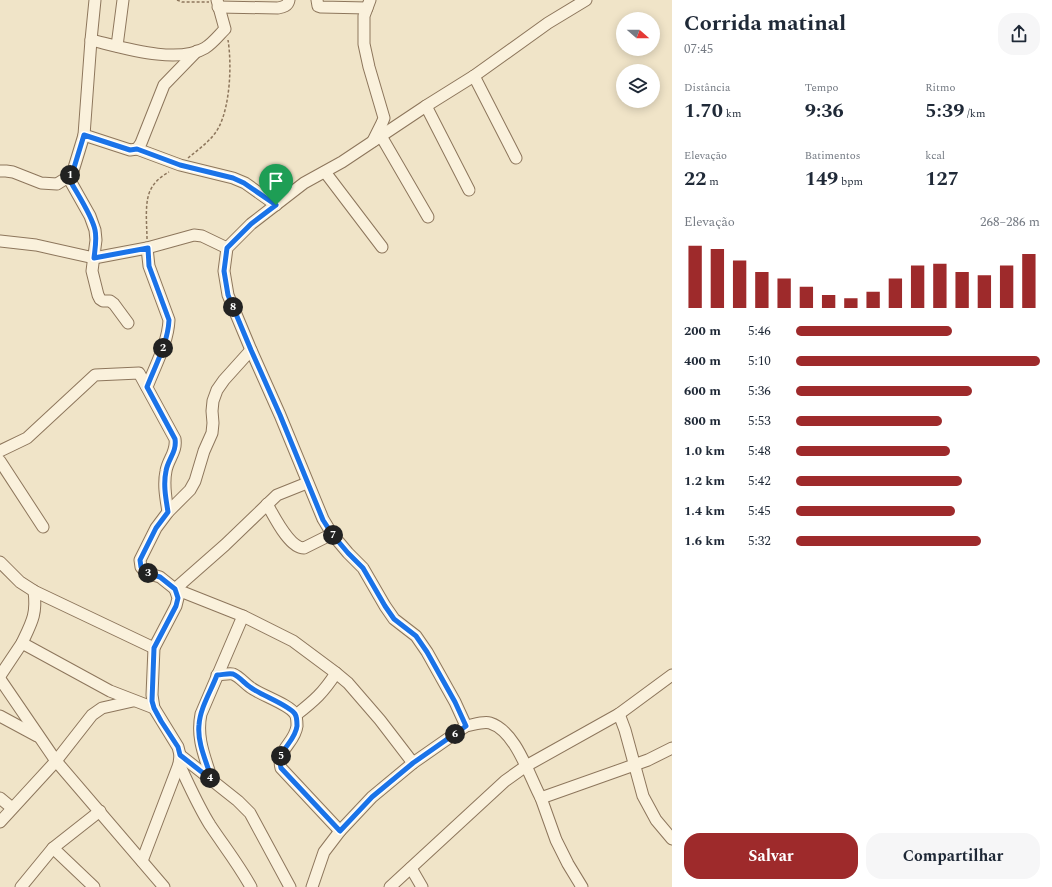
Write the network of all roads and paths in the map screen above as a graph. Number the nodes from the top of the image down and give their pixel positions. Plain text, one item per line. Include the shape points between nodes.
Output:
1 (95, 0) edge
2 (123, 0) edge
3 (177, 0) edge
4 (290, 0) edge
5 (317, 0) edge
6 (586, 0) edge
7 (217, 3) edge
8 (369, 4) edge
9 (225, 29) junction
10 (91, 40) junction
11 (117, 46) junction
12 (197, 51) junction
13 (474, 76) junction
14 (426, 106) junction
15 (84, 135) junction
16 (377, 139) junction
17 (137, 149) junction
18 (516, 158) dead end
19 (180, 165) junction
20 (0, 171) edge
21 (325, 172) junction
22 (68, 177) junction
23 (469, 190) dead end
24 (276, 205) junction
25 (428, 217) dead end
26 (0, 241) edge
27 (382, 247) dead end
28 (148, 248) junction
29 (227, 248) junction
30 (94, 258) junction
31 (128, 323) dead end
32 (251, 350) junction
33 (147, 387) junction
34 (0, 451) edge
35 (0, 461) edge
36 (307, 483) junction
37 (267, 504) junction
38 (168, 512) junction
39 (44, 527) dead end
40 (332, 534) junction
41 (0, 562) edge
42 (175, 589) junction
43 (34, 591) junction
44 (243, 616) junction
45 (22, 643) junction
46 (154, 648) junction
47 (336, 673) junction
48 (217, 675) junction
49 (672, 675) edge
50 (0, 676) edge
51 (0, 679) edge
52 (133, 701) junction
53 (154, 708) junction
54 (618, 714) junction
55 (296, 715) junction
56 (0, 716) edge
57 (466, 726) junction
58 (40, 737) junction
59 (672, 748) edge
60 (180, 760) junction
61 (56, 761) junction
62 (413, 763) junction
63 (635, 764) junction
64 (526, 766) junction
65 (212, 780) junction
66 (0, 798) edge
67 (541, 798) junction
68 (12, 808) junction
69 (100, 811) junction
70 (0, 822) edge
71 (340, 831) junction
72 (672, 840) edge
73 (53, 848) junction
74 (142, 861) junction
75 (411, 868) junction
76 (21, 887) edge
77 (94, 887) edge
78 (164, 887) edge
79 (251, 887) edge
80 (290, 887) edge
81 (312, 887) edge
82 (390, 887) edge
83 (422, 887) edge
84 (582, 887) edge

1 - 10 street
2 - 11 street
3 - 7 path
4 - 7 street via 289,4 278,8
5 - 8 street via 318,6 321,7
6 - 13 street via 548,23
7 - 9 street
8 - 16 street via 364,16 364,44 384,118
9 - 12 street via 206,47
9 - 19 path via 230,55 227,108 218,128 205,144
10 - 11 street
10 - 15 street
11 - 12 street via 168,56
12 - 17 street via 164,85
13 - 14 street
13 - 18 street
14 - 16 street
14 - 23 street
15 - 17 street via 130,150
15 - 22 street via 73,171
16 - 21 street
16 - 25 street
17 - 19 street
19 - 24 street via 233,178
19 - 28 path via 158,180 150,189 147,206
20 - 22 street via 13,172 41,183 57,184
21 - 24 street via 304,183
21 - 27 street
22 - 30 street via 95,230
24 - 29 street via 251,224
26 - 30 street via 36,245
28 - 29 street via 202,236
28 - 30 street
28 - 33 street via 149,266 169,320 169,330
29 - 32 street via 224,271 228,295
30 - 31 street via 92,277 100,299 114,304
32 - 36 street
32 - 38 street via 217,390 213,401 212,432 195,481 190,490
33 - 34 street via 137,372 95,375 28,438
33 - 38 street via 175,439 174,453 164,481
35 - 39 street
36 - 37 street via 277,495
36 - 40 street
37 - 40 street via 286,535 300,548
37 - 42 street
38 - 42 street via 156,528 140,560 141,567 146,573 160,577
40 - 57 street via 363,568 394,619 416,636
41 - 43 street via 20,582
42 - 44 street
42 - 46 street via 178,598 176,606
43 - 45 street via 36,605
43 - 46 street
44 - 47 street via 293,641
44 - 48 street
45 - 50 street
45 - 52 street
46 - 53 street
47 - 55 street via 321,694
47 - 62 street via 380,720
48 - 55 street via 231,674 239,677 250,688
48 - 65 street via 198,726 199,738
49 - 54 street
51 - 58 street
52 - 53 street
52 - 61 street via 102,708 92,715
53 - 60 street via 178,747
54 - 63 street
54 - 64 street
55 - 71 street via 297,726 282,753 279,761 281,768
56 - 58 street
57 - 62 street
57 - 64 street via 489,723 501,728
58 - 61 street
59 - 63 street
60 - 65 street
60 - 74 street
60 - 79 street via 198,804 242,869
61 - 68 street
61 - 69 street
62 - 71 street via 372,797
63 - 67 street
63 - 72 street via 643,796 656,820
64 - 67 street
64 - 75 street via 505,781
65 - 80 street via 250,813
66 - 68 street
67 - 84 street via 559,846
68 - 70 street
69 - 73 street
69 - 74 street
71 - 81 street via 324,852
73 - 76 street
73 - 77 street
74 - 78 street
75 - 82 street
75 - 83 street

